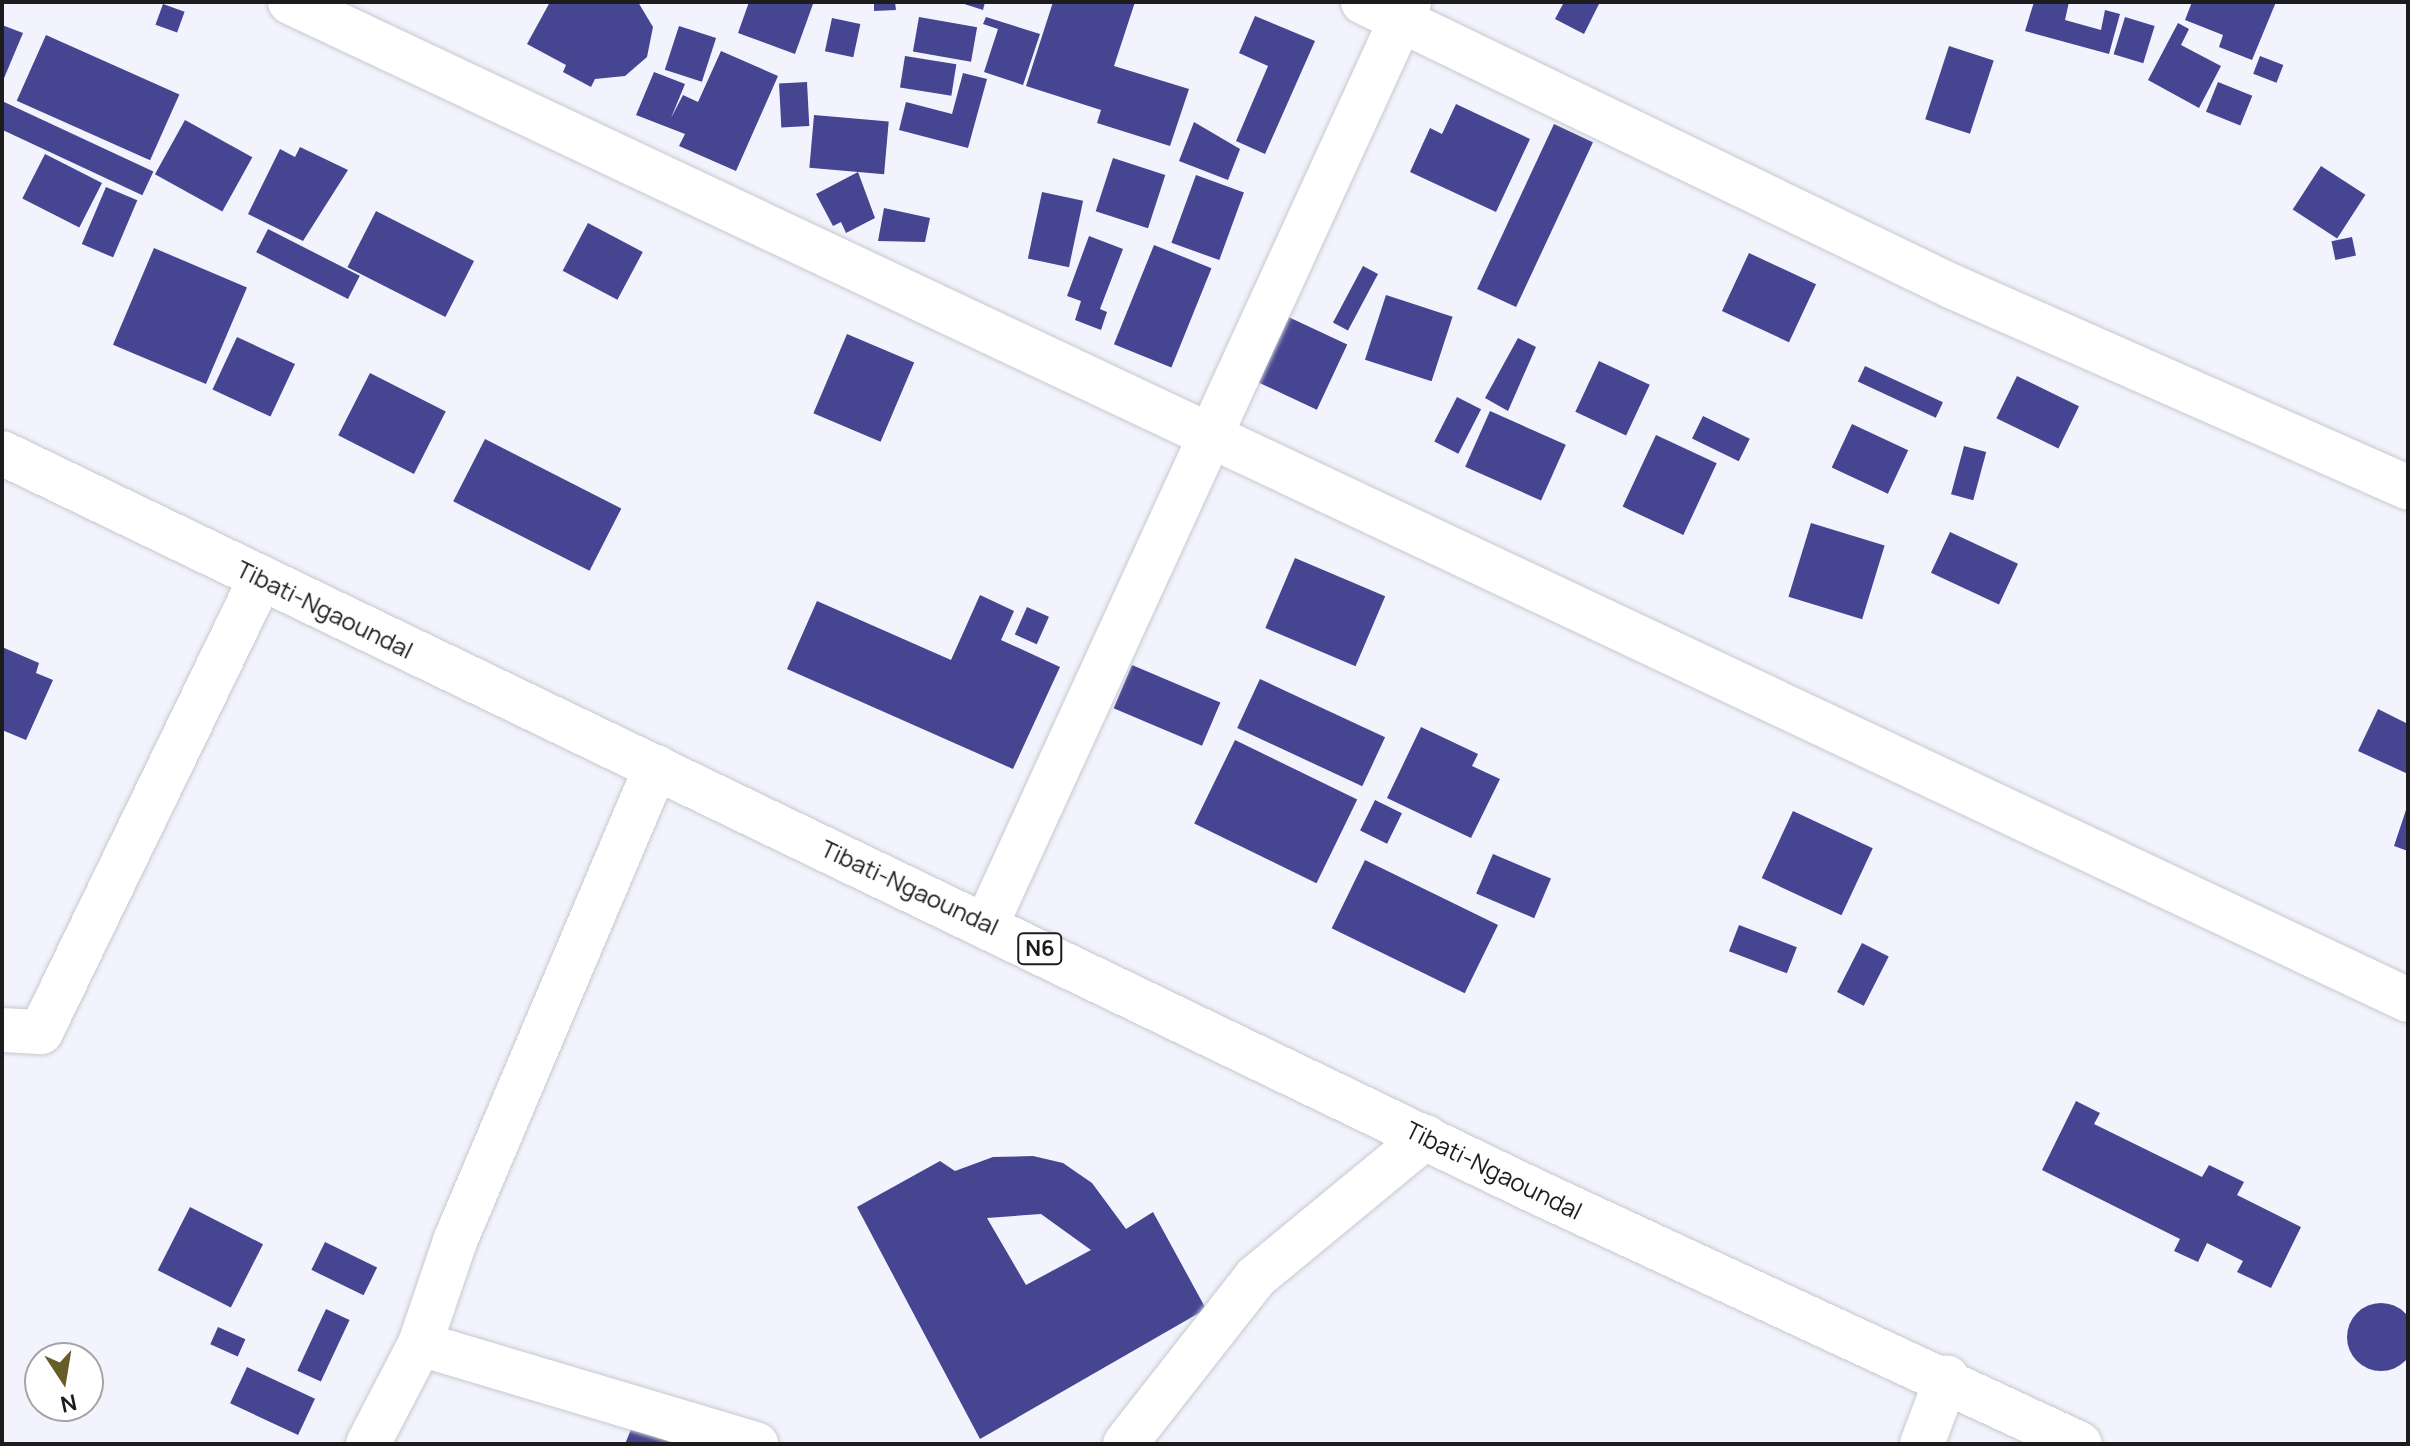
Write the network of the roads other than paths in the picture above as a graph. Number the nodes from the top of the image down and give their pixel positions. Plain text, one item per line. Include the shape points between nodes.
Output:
1 (290, 2) edge
2 (1391, 8) edge
3 (1210, 436) junction
4 (2, 453) edge
5 (2408, 488) edge
6 (261, 578) junction
7 (656, 767) junction
8 (987, 923) junction
9 (2408, 1000) edge
10 (2, 1030) edge
11 (1426, 1137) junction
12 (420, 1344) junction
13 (1947, 1378) junction
14 (368, 1444) edge
15 (756, 1444) edge
16 (1125, 1444) edge
17 (1922, 1444) edge
18 (2080, 1444) edge

1 - 3 main road
2 - 3 main road
2 - 5 main road via 1951,286
3 - 8 main road
3 - 9 main road
4 - 6 main road, Tibati-Ngaoundal / N6
6 - 7 main road, Tibati-Ngaoundal / N6
6 - 10 main road via 41,1032
7 - 8 main road, Tibati-Ngaoundal / N6
7 - 12 main road via 455,1241
8 - 11 main road, Tibati-Ngaoundal / N6
11 - 13 main road, Tibati-Ngaoundal / N6
11 - 16 main road via 1256,1277
12 - 14 main road
12 - 15 main road
13 - 17 main road
13 - 18 main road, Tibati-Ngaoundal / N6

